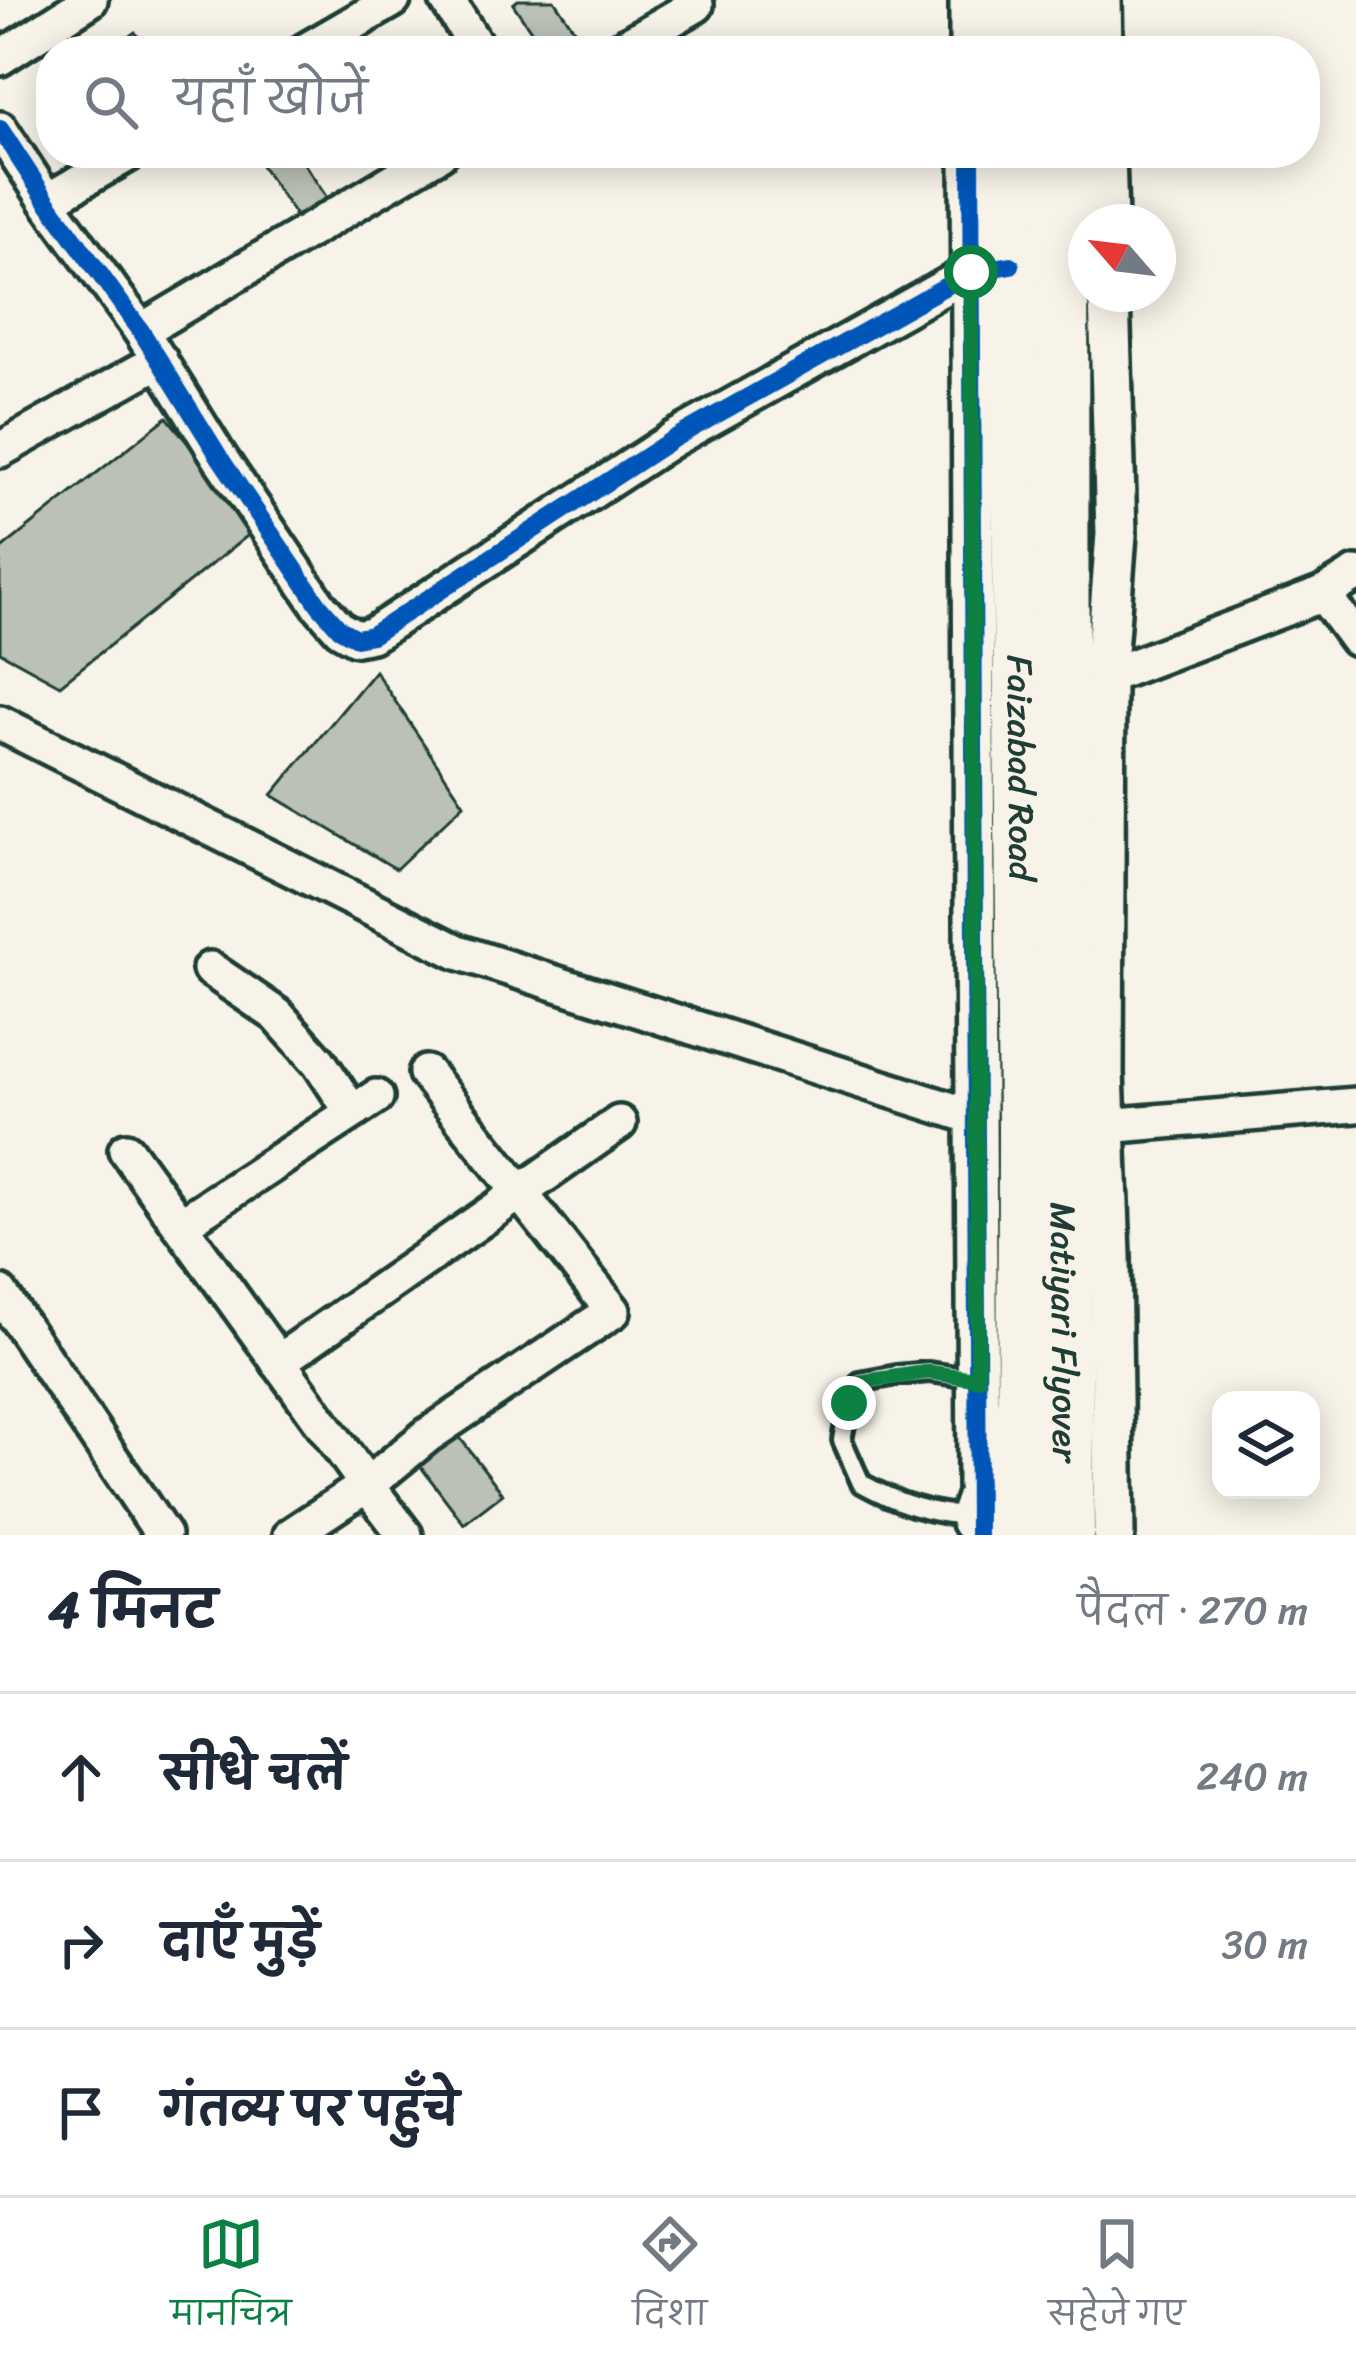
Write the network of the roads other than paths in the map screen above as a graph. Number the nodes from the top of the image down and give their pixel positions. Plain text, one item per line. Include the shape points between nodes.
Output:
1 (90, 0) edge
2 (393, 0) edge
3 (447, 0) edge
4 (970, 0) edge
5 (1010, 0) edge
6 (1060, 0) edge
7 (1101, 0) edge
8 (696, 5) dead end
9 (358, 36) edge
10 (469, 36) edge
11 (642, 36) edge
12 (970, 36) edge
13 (1010, 36) edge
14 (1060, 36) edge
15 (1102, 36) edge
16 (0, 58) edge
17 (4, 145) edge
18 (104, 168) edge
19 (411, 168) edge
20 (974, 168) edge
21 (1008, 168) edge
22 (1061, 168) edge
23 (1105, 168) edge
24 (47, 201) junction
25 (1106, 204) edge
26 (991, 268) junction
27 (1110, 312) edge
28 (141, 331) junction
29 (160, 360) junction
30 (0, 450) edge
31 (1356, 574) edge
32 (1323, 594) junction
33 (1356, 639) edge
34 (1105, 677) junction
35 (0, 723) edge
36 (210, 968) dead end
37 (1061, 1010) junction
38 (1103, 1072) junction
39 (425, 1073) dead end
40 (1356, 1105) edge
41 (977, 1118) junction
42 (619, 1123) dead end
43 (1083, 1128) junction
44 (126, 1150) dead end
45 (520, 1194) junction
46 (180, 1225) junction
47 (0, 1293) edge
48 (278, 1361) junction
49 (1001, 1381) junction
50 (1046, 1471) junction
51 (367, 1485) junction
52 (993, 1529) edge
53 (163, 1535) edge
54 (291, 1535) edge
55 (405, 1535) edge
56 (1067, 1535) edge
57 (1114, 1535) edge

1 - 16 street
2 - 9 street
3 - 10 street
4 - 12 street
5 - 13 highway
6 - 14 highway
7 - 15 street
8 - 11 street
17 - 24 street
18 - 24 street
19 - 28 street
20 - 26 street
21 - 26 highway, Faizabad Road
22 - 37 highway, Faizabad Road
23 - 25 street
24 - 28 street
26 - 29 street via 673,439 356,638 319,605
26 - 41 street
26 - 49 highway, Faizabad Road via 1018,469 1025,1128
27 - 34 street via 1116,533
28 - 29 street
29 - 30 street
31 - 32 street
32 - 33 street
32 - 34 street
34 - 38 street
35 - 41 street via 458,952
36 - 46 street via 277,1015 364,1105
37 - 38 highway
37 - 43 highway, Faizabad Road
38 - 43 street
39 - 45 street
40 - 43 street
41 - 49 street
42 - 45 street
43 - 50 highway, Matiyari Flyover
43 - 57 street via 1110,1256
44 - 46 street
45 - 48 street
45 - 51 street via 613,1312
46 - 48 street
47 - 53 street
48 - 51 street
49 - 50 highway, Matiyari Flyover
49 - 52 highway
49 - 52 lane via 928,1372 860,1382 842,1440 861,1484 909,1507
50 - 52 highway, Matiyari Flyover
50 - 56 highway, Matiyari Flyover
51 - 54 street
51 - 55 street

